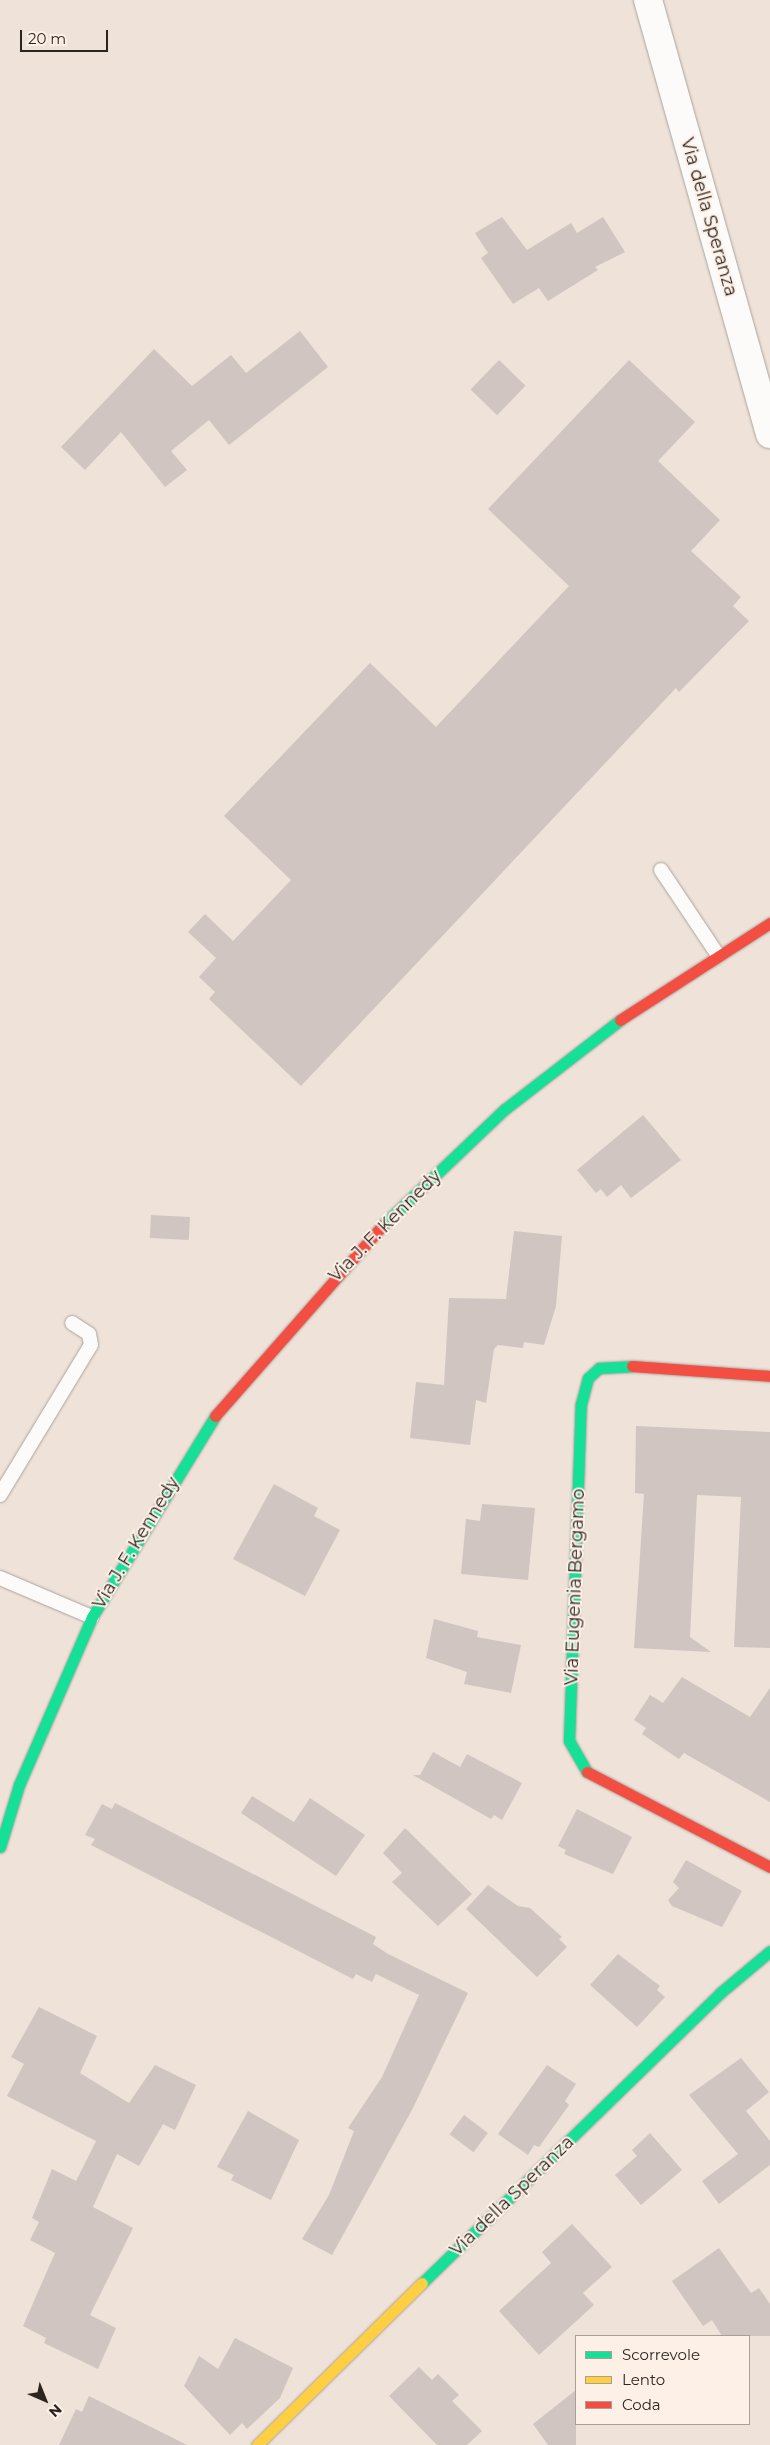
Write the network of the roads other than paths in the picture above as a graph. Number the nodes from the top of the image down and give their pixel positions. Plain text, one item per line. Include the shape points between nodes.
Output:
1 (648, 0) edge
2 (770, 434) edge
3 (661, 870) dead end
4 (770, 923) edge
5 (718, 955) junction
6 (72, 1323) dead end
7 (770, 1376) edge
8 (0, 1495) edge
9 (0, 1578) edge
10 (92, 1618) junction
11 (0, 1847) edge
12 (770, 1867) edge
13 (770, 1951) edge
14 (257, 2445) edge

1 - 2 street, Via della Speranza
3 - 5 lane
4 - 5 street, Via J. F. Kennedy
5 - 10 street, Via J. F. Kennedy via 617,1022 505,1108 356,1252 225,1400
6 - 8 lane via 89,1334 91,1345
7 - 12 street, Via Eugenia Bergamo via 620,1365 599,1368 588,1378 581,1404 570,1741 582,1767 596,1779
9 - 10 lane, Via J. F. Kennedy
10 - 11 street, Via J. F. Kennedy via 19,1785
13 - 14 street, Via della Speranza via 720,1993

